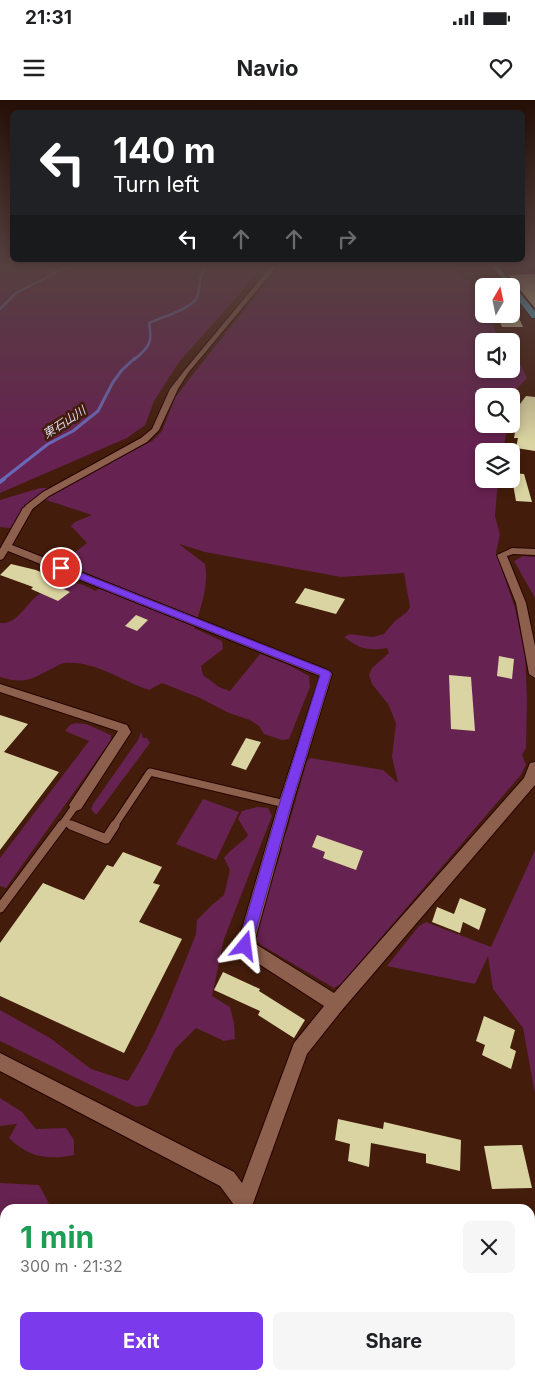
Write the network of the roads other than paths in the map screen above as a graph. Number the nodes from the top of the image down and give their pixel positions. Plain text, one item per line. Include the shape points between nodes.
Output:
1 (227, 324) edge
2 (4, 552) edge
3 (535, 552) edge
4 (535, 674) edge
5 (0, 688) edge
6 (535, 767) edge
7 (285, 804) junction
8 (76, 806) joint
9 (64, 822) junction
10 (0, 908) edge
11 (336, 1004) junction
12 (0, 1062) edge
13 (245, 1204) edge
14 (247, 1204) edge

1 - 2 street via 174,389 156,430 144,440 46,494 28,508
2 - 7 street via 326,674
3 - 4 street via 512,551 502,555 521,603
5 - 8 street via 123,728 125,732
6 - 11 street via 530,781
7 - 9 lane via 150,772 106,839
7 - 11 street via 245,946
8 - 9 lane
9 - 10 lane
11 - 14 street via 300,1049
12 - 13 street via 227,1179

